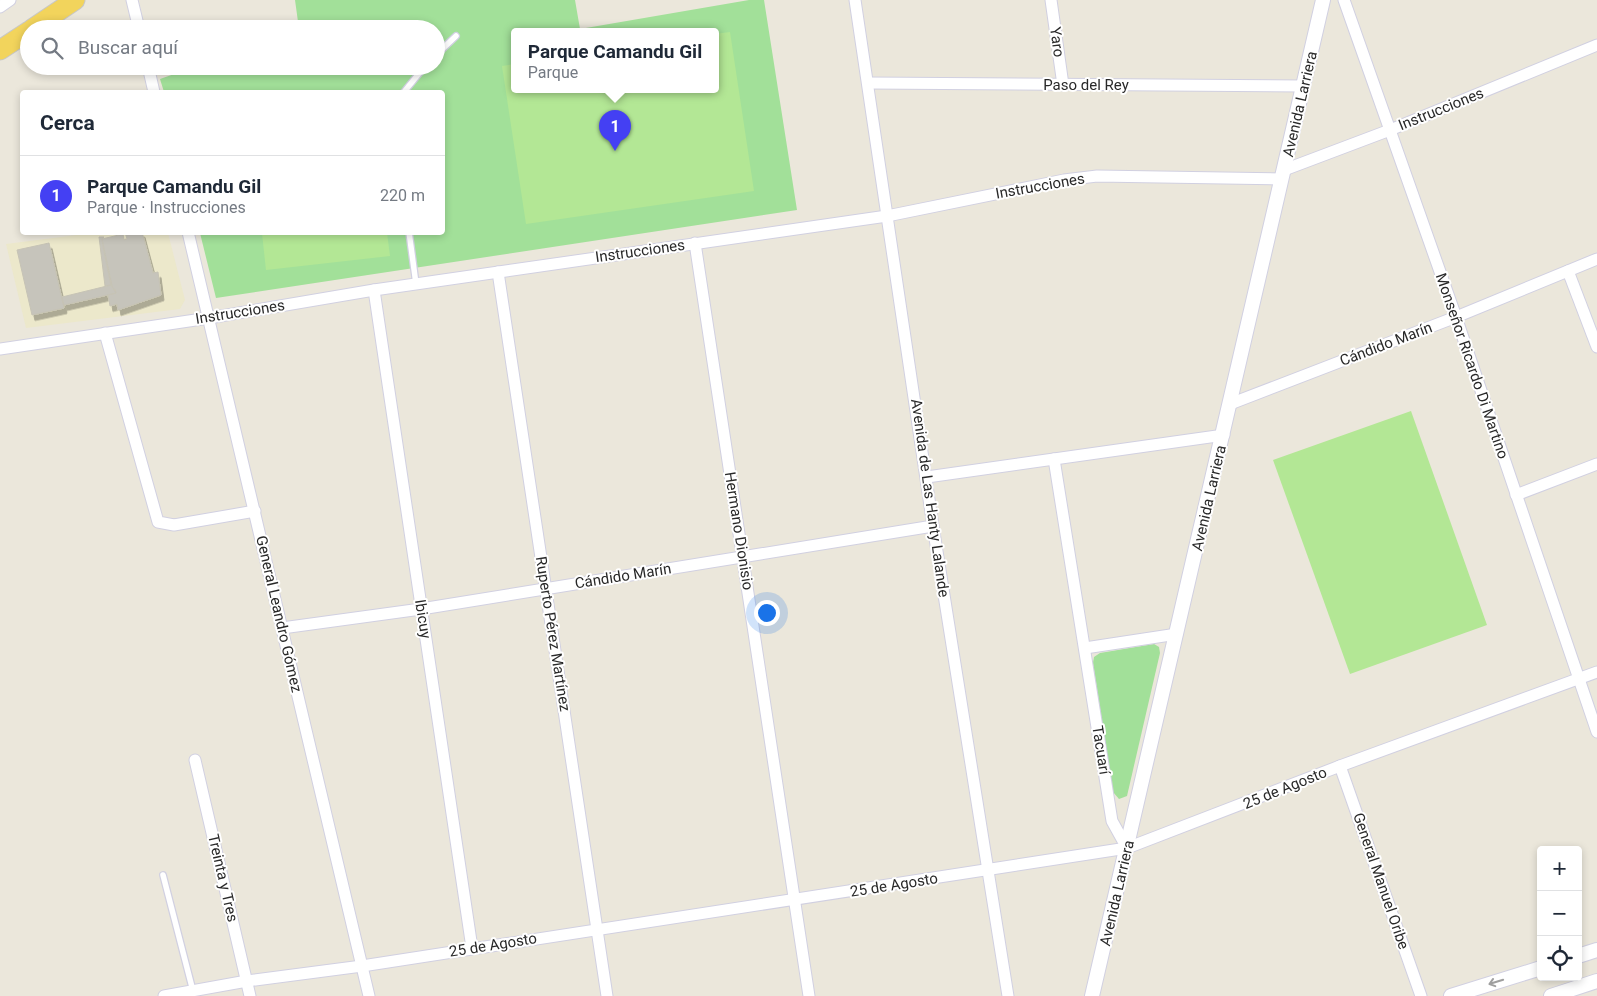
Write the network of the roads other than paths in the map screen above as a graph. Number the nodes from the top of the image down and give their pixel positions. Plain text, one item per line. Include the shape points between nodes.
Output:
1 (10, 0) edge
2 (75, 0) edge
3 (132, 0) edge
4 (854, 0) edge
5 (1051, 0) edge
6 (1323, 0) edge
7 (1344, 0) edge
8 (0, 7) edge
9 (45, 20) edge
10 (137, 20) edge
11 (456, 36) dead end
12 (20, 37) edge
13 (1597, 45) edge
14 (445, 46) edge
15 (0, 50) edge
16 (150, 75) edge
17 (418, 75) edge
18 (868, 83) junction
19 (1063, 85) junction
20 (1304, 86) junction
21 (154, 90) edge
22 (406, 90) edge
23 (1390, 130) junction
24 (1283, 174) junction
25 (887, 216) junction
26 (189, 235) edge
27 (410, 235) edge
28 (695, 243) junction
29 (1597, 259) edge
30 (1568, 271) junction
31 (498, 272) junction
32 (416, 284) junction
33 (374, 290) junction
34 (209, 318) junction
35 (1456, 318) junction
36 (105, 333) junction
37 (1597, 347) edge
38 (0, 350) edge
39 (1230, 404) junction
40 (1224, 435) junction
41 (1054, 459) junction
42 (1597, 464) edge
43 (927, 477) junction
44 (1516, 495) junction
45 (254, 512) junction
46 (933, 526) junction
47 (742, 556) junction
48 (546, 588) junction
49 (421, 609) junction
50 (282, 628) junction
51 (1177, 634) junction
52 (1085, 648) junction
53 (1597, 672) edge
54 (1579, 679) junction
55 (1597, 732) edge
56 (195, 760) dead end
57 (1340, 766) junction
58 (1127, 848) junction
59 (988, 870) junction
60 (163, 875) dead end
61 (794, 900) junction
62 (597, 929) junction
63 (472, 948) junction
64 (1597, 950) edge
65 (1582, 955) edge
66 (362, 966) junction
67 (1537, 969) edge
68 (247, 981) junction
69 (1597, 981) edge
70 (193, 991) junction
71 (164, 996) edge
72 (250, 996) edge
73 (369, 996) edge
74 (607, 996) edge
75 (809, 996) edge
76 (1008, 996) edge
77 (1092, 996) edge
78 (1421, 996) edge
79 (1451, 996) edge
80 (1551, 996) edge

1 - 8 street
2 - 9 highway
3 - 10 street
4 - 18 street, Avenida de Las Hanty Lalande
5 - 19 street, Yaro
6 - 20 street, Avenida Larriera
7 - 23 street, Monseñor Ricardo Di Martino
11 - 14 lane
12 - 15 highway
13 - 23 street, Instrucciones
16 - 21 street
17 - 22 lane
18 - 19 street, Paso del Rey
18 - 25 street, Avenida de Las Hanty Lalande
19 - 20 street, Paso del Rey
20 - 24 street, Avenida Larriera
23 - 24 street, Instrucciones
23 - 35 street, Monseñor Ricardo Di Martino
24 - 25 street, Instrucciones via 1088,177
24 - 39 street, Avenida Larriera
25 - 28 street, Instrucciones
25 - 43 street, Avenida de Las Hanty Lalande
26 - 34 street, General Leandro Gómez
27 - 32 lane
28 - 31 street, Instrucciones
28 - 47 street, Hermano Dionisio
29 - 30 street, Cándido Marín
30 - 35 street, Cándido Marín
30 - 37 street
31 - 32 street, Instrucciones
31 - 48 street, Ruperto Pérez Martínez
32 - 33 street, Instrucciones
33 - 34 street, Instrucciones
33 - 49 street, Ibicuy
34 - 36 street, Instrucciones
34 - 45 street, General Leandro Gómez
35 - 39 street, Cándido Marín
35 - 44 street, Monseñor Ricardo Di Martino
36 - 38 street, Instrucciones
36 - 45 street via 158,522 174,525
39 - 40 street, Avenida Larriera
40 - 41 street
40 - 51 street, Avenida Larriera
41 - 43 street
41 - 52 street, Tacuarí
42 - 44 street
43 - 46 street, Avenida de Las Hanty Lalande
44 - 54 street, Monseñor Ricardo Di Martino
45 - 50 street, General Leandro Gómez
46 - 47 street, Cándido Marín
46 - 59 street, Avenida de Las Hanty Lalande
47 - 48 street, Cándido Marín
47 - 61 street, Hermano Dionisio
48 - 49 street, Cándido Marín
48 - 62 street, Ruperto Pérez Martínez
49 - 50 street, Cándido Marín
49 - 63 street, Ibicuy
50 - 66 street, General Leandro Gómez
51 - 52 street
51 - 58 street, Avenida Larriera
52 - 58 street, Tacuarí via 1112,821
53 - 54 street, 25 de Agosto
54 - 55 street, Monseñor Ricardo Di Martino
54 - 57 street, 25 de Agosto
56 - 68 street, Treinta y Tres
57 - 58 street, 25 de Agosto
57 - 78 street, General Manuel Oribe
58 - 59 street, 25 de Agosto
58 - 77 street, Avenida Larriera
59 - 61 street, 25 de Agosto
59 - 76 street, Avenida de Las Hanty Lalande
60 - 70 lane
61 - 62 street, 25 de Agosto
61 - 75 street, Hermano Dionisio
62 - 63 street, 25 de Agosto
62 - 74 street, Ruperto Pérez Martínez
63 - 66 street, 25 de Agosto
64 - 65 street
66 - 68 street, 25 de Agosto
66 - 73 street, General Leandro Gómez
67 -> 79 street
68 - 70 street, 25 de Agosto
68 - 72 street, Treinta y Tres
69 - 80 street
70 - 71 street, 25 de Agosto

